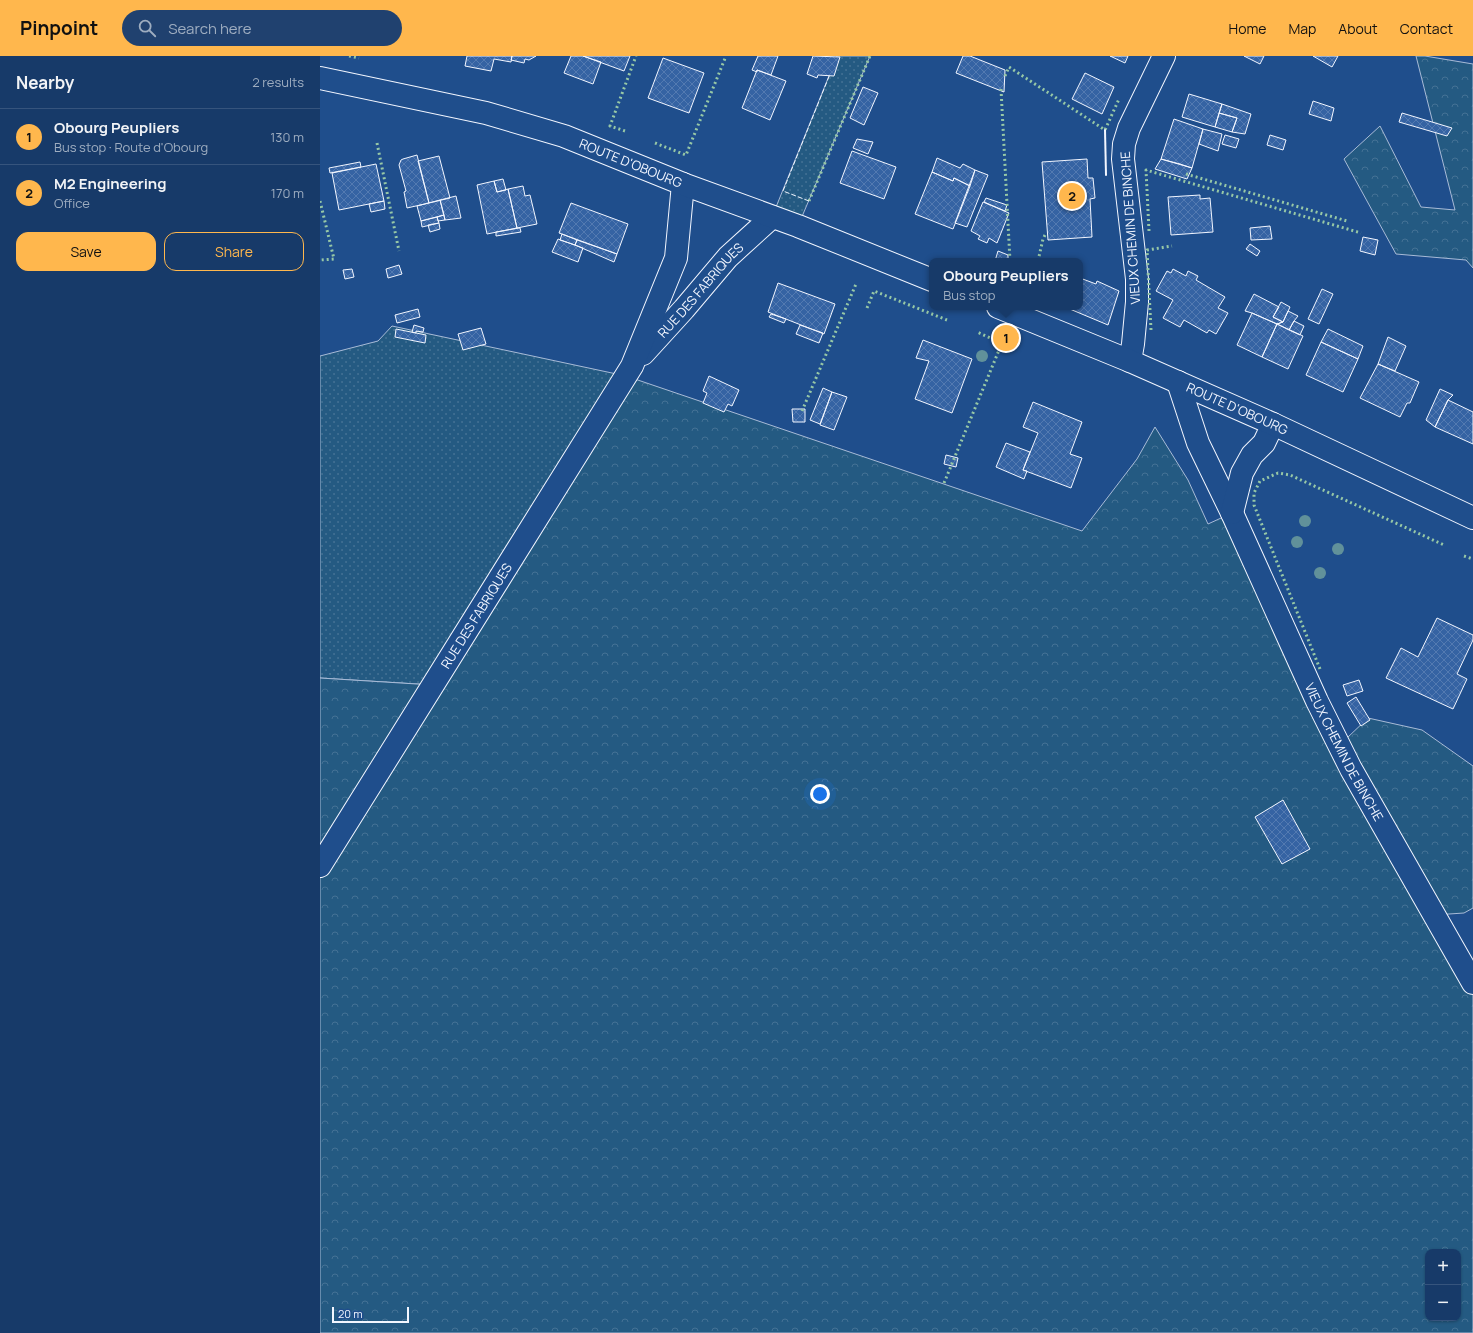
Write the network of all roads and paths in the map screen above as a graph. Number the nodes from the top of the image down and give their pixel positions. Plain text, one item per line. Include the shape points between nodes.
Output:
1 (1164, 56) edge
2 (320, 78) edge
3 (683, 184) junction
4 (772, 217) junction
5 (929, 279) edge
6 (1005, 310) edge
7 (1130, 361) junction
8 (632, 366) junction
9 (1178, 382) junction
10 (1274, 424) junction
11 (1232, 512) junction
12 (1473, 518) edge
13 (320, 866) edge
14 (1473, 983) edge

1 - 7 street, VIEUX CHEMIN DE BINCHE via 1129,128 1124,144 1123,159 1138,302
2 - 3 street, ROUTE D'OBOURG via 486,113 564,136
3 - 4 street, ROUTE D'OBOURG
3 - 8 street, RUE DES FABRIQUES via 676,258
4 - 5 street, ROUTE D'OBOURG
4 - 8 street, RUE DES FABRIQUES via 728,257
6 - 7 street, ROUTE D'OBOURG
7 - 9 street, ROUTE D'OBOURG
8 - 13 street, RUE DES FABRIQUES
9 - 10 street, ROUTE D'OBOURG
9 - 11 street, VIEUX CHEMIN DE BINCHE via 1198,444
10 - 11 street via 1264,443 1252,455 1242,472
10 - 12 street, ROUTE D'OBOURG
11 - 14 street, VIEUX CHEMIN DE BINCHE via 1317,701 1351,769

